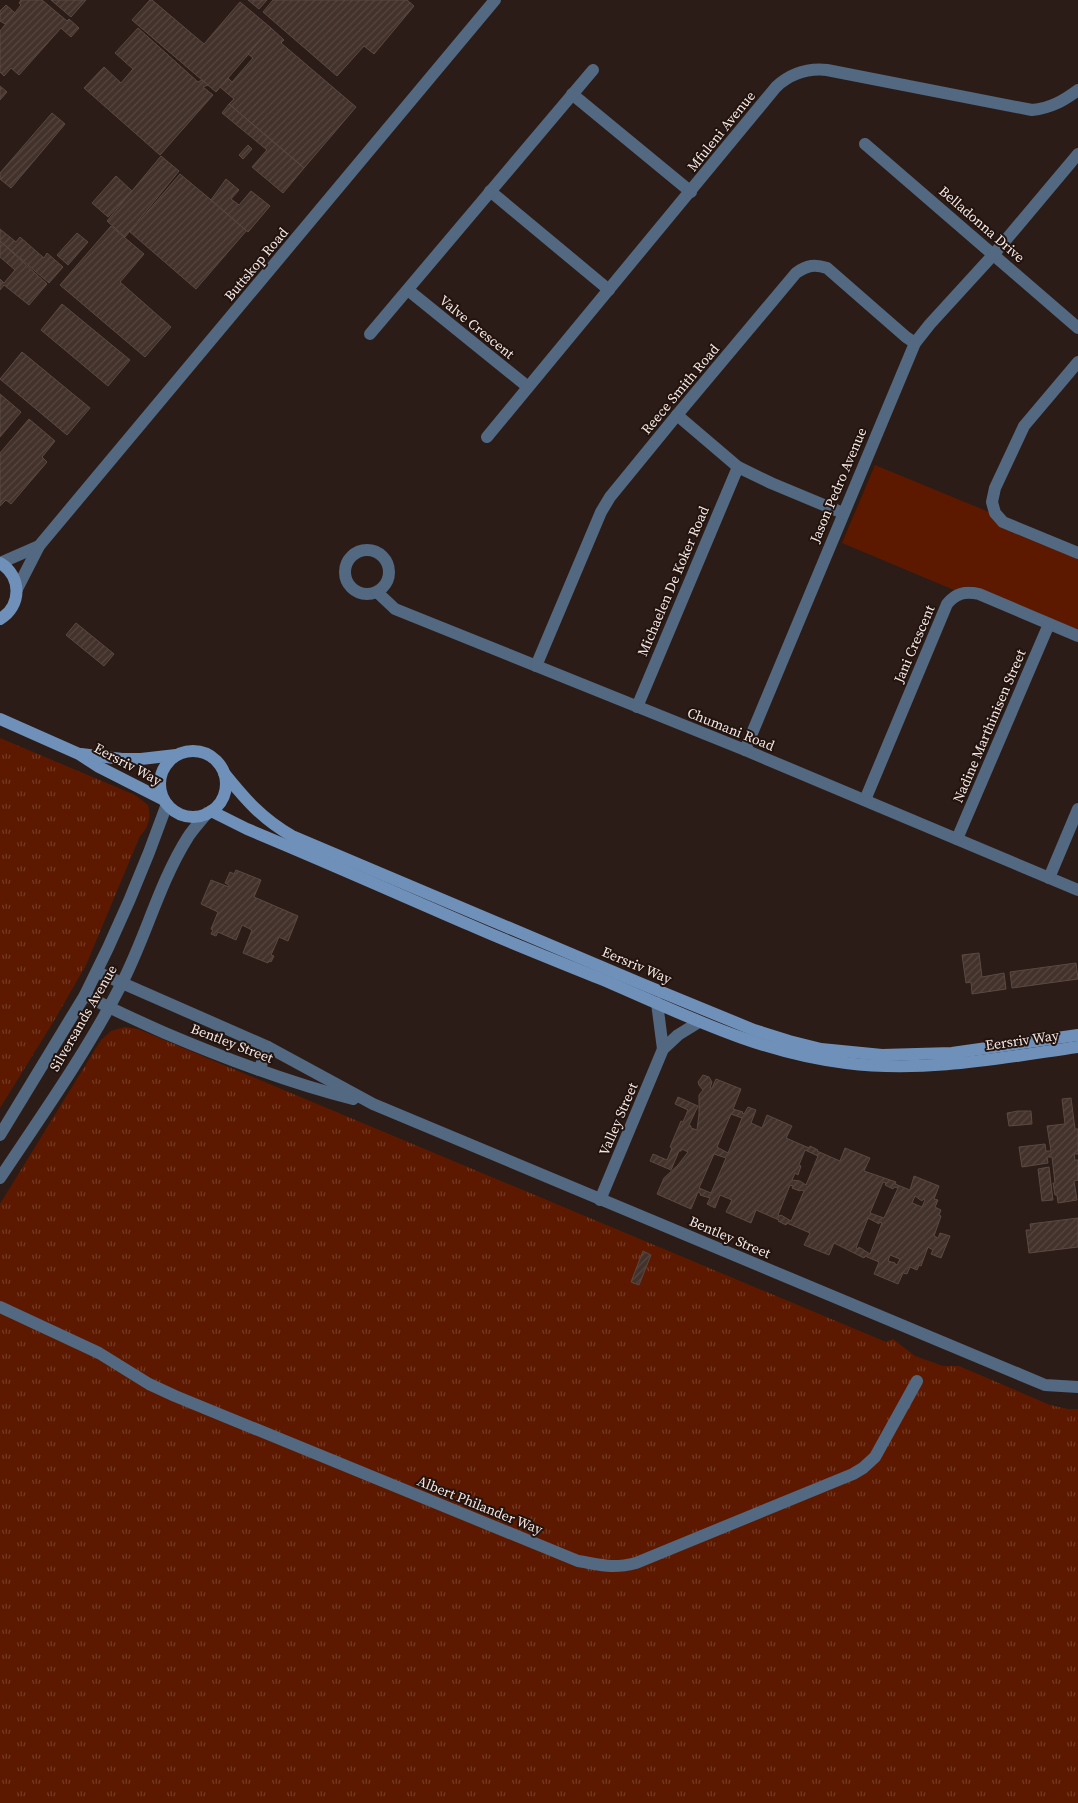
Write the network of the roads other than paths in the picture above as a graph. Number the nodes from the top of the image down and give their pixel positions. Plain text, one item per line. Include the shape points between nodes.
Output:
1 (495, 0) edge
2 (592, 70) dead end
3 (1078, 90) edge
4 (572, 94) junction
5 (865, 144) dead end
6 (1078, 154) edge
7 (490, 191) junction
8 (690, 192) junction
9 (994, 254) junction
10 (408, 290) junction
11 (609, 290) junction
12 (1078, 328) edge
13 (370, 334) dead end
14 (915, 343) junction
15 (1078, 362) edge
16 (528, 387) junction
17 (677, 415) junction
18 (487, 437) dead end
19 (738, 467) junction
20 (843, 513) junction
21 (39, 546) junction
22 (1078, 553) edge
23 (0, 563) edge
24 (17, 589) junction
25 (377, 592) dead end
26 (0, 619) edge
27 (1049, 624) junction
28 (1078, 636) edge
29 (536, 666) junction
30 (637, 707) junction
31 (0, 719) edge
32 (745, 750) junction
33 (78, 754) junction
34 (176, 755) junction
35 (224, 773) junction
36 (865, 800) junction
37 (165, 802) junction
38 (1078, 809) edge
39 (209, 812) junction
40 (957, 839) junction
41 (1049, 878) junction
42 (1078, 890) edge
43 (97, 972) junction
44 (122, 984) junction
45 (85, 995) junction
46 (657, 1003) junction
47 (108, 1008) junction
48 (699, 1022) junction
49 (1078, 1035) edge
50 (268, 1047) junction
51 (1078, 1047) edge
52 (663, 1049) junction
53 (259, 1070) junction
54 (373, 1104) junction
55 (0, 1135) edge
56 (0, 1178) edge
57 (600, 1200) junction
58 (0, 1307) edge
59 (917, 1381) dead end
60 (1078, 1387) edge

1 - 21 street, Buttskop Road
2 - 4 street
3 - 8 street, Mfuleni Avenue via 1054,106 1032,110 828,70 800,72 776,87
4 - 7 street
4 - 8 street
5 - 9 street, Belladonna Drive
6 - 9 street, Jason Pedro Avenue
7 - 10 street
7 - 11 street
8 - 11 street, Mfuleni Avenue
9 - 12 street, Belladonna Drive
9 - 14 street, Jason Pedro Avenue
10 - 13 street
10 - 16 street, Valve Crescent
11 - 16 street, Mfuleni Avenue
14 - 17 street, Reece Smith Road via 835,274 818,265 810,266 796,273
14 - 20 street, Jason Pedro Avenue
15 - 22 street via 1024,426 995,488 992,502 995,513 1003,522
16 - 18 street, Mfuleni Avenue
17 - 19 street
17 - 29 street, Reece Smith Road via 601,512
19 - 20 street
19 - 30 street, Michaelen De Koker Road
20 - 32 street, Jason Pedro Avenue
21 - 23 street, Buttskop Road
21 - 24 street, Buttskop Road
23 - 24 main road via 13,576
24 - 26 main road via 12,607
25 - 29 street, Chumani Road via 395,609
27 - 28 street, Jani Crescent
27 - 36 street, Jani Crescent via 979,594 969,592 952,598 946,604
27 - 40 street, Nadine Marthinisen Street
29 - 30 street, Chumani Road
30 - 32 street, Chumani Road
31 - 33 main road, Eersriv Way
32 - 36 street, Chumani Road
33 - 34 main road, Eersriv Way via 122,759
33 - 37 main road, Eersriv Way
34 - 35 main road via 192,751 204,753 218,762
34 - 37 main road via 161,775 160,790
35 - 39 main road via 224,792
35 - 49 main road, Eersriv Way via 249,805 292,836 776,1037 821,1048 882,1055 952,1053
36 - 40 street, Chumani Road
37 - 39 main road via 183,815 198,816
37 - 43 street, Silversands Avenue via 143,866
38 - 41 street
39 - 44 street, Silversands Avenue via 184,844 161,889
39 - 46 main road, Eersriv Way
40 - 41 street, Chumani Road
41 - 42 street, Chumani Road
43 - 44 street, Bentley Street
43 - 45 street, Silversands Avenue
44 - 47 street, Silversands Avenue
44 - 50 street, Bentley Street
45 - 47 street, Bentley Street
45 - 55 street, Silversands Avenue
46 - 48 main road, Eersriv Way
46 - 52 street
47 - 53 street, Bentley Street
47 - 56 street, Silversands Avenue via 76,1064
48 - 51 main road, Eersriv Way via 764,1046 837,1062 882,1067 950,1065
48 - 52 street, Valley Street
50 - 53 street
50 - 54 street, Bentley Street
52 - 57 street, Valley Street
53 - 54 street, Bentley Street
54 - 57 street, Bentley Street
57 - 60 street, Bentley Street via 1045,1385
58 - 59 street, Albert Philander Way via 99,1353 175,1396 578,1561 606,1567 636,1563 853,1474 879,1451

